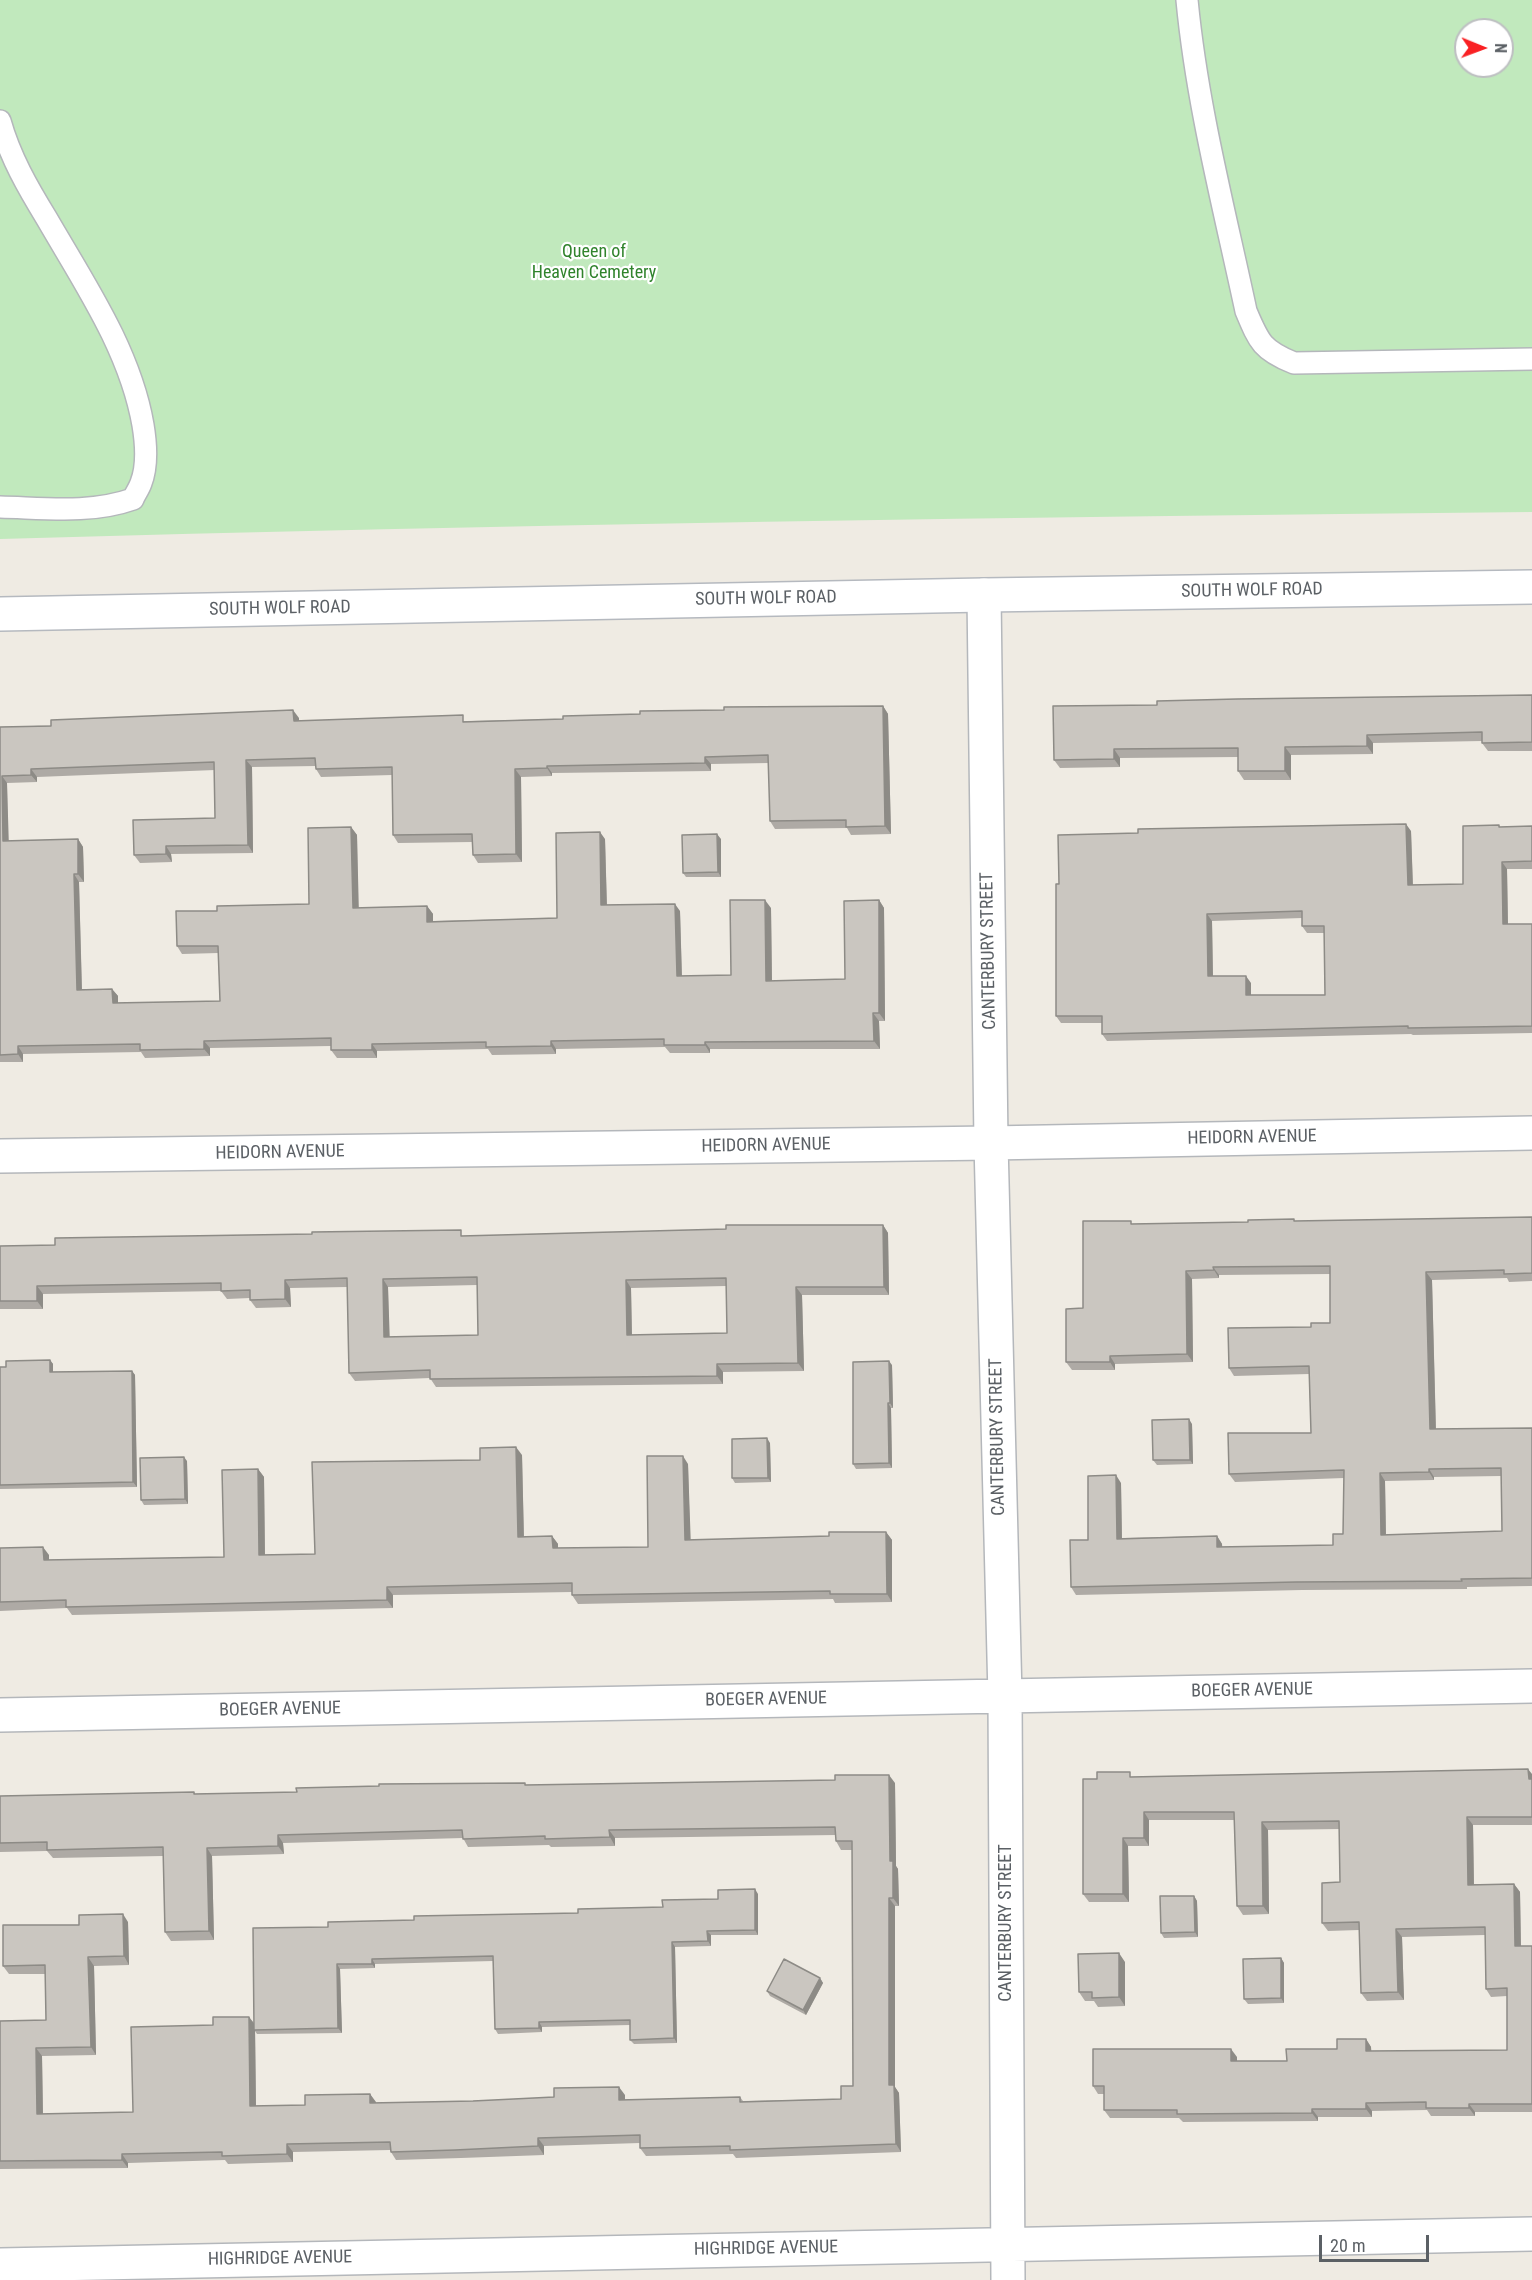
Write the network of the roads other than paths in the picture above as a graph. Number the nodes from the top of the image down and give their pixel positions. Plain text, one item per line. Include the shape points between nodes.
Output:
1 (1187, 0) edge
2 (0, 121) edge
3 (1532, 359) edge
4 (0, 507) edge
5 (1532, 587) edge
6 (984, 595) junction
7 (0, 614) edge
8 (1532, 1133) edge
9 (991, 1143) junction
10 (0, 1156) edge
11 (1532, 1686) edge
12 (1005, 1696) junction
13 (0, 1715) edge
14 (1532, 2234) edge
15 (1008, 2243) junction
16 (0, 2265) edge
17 (1008, 2280) edge

1 - 3 lane via 1202,103 1246,311 1258,338 1272,354 1294,363
2 - 4 lane via 22,177 94,300 122,358 139,404 145,439 141,484 133,499 97,508
5 - 6 street, SOUTH WOLF ROAD
6 - 7 street, SOUTH WOLF ROAD
6 - 9 street, CANTERBURY STREET
8 - 9 street, HEIDORN AVENUE
9 - 10 street, HEIDORN AVENUE
9 - 12 street, CANTERBURY STREET
11 - 12 street, BOEGER AVENUE
12 - 13 street, BOEGER AVENUE
12 - 15 street, CANTERBURY STREET
14 - 15 street, HIGHRIDGE AVENUE
15 - 16 street, HIGHRIDGE AVENUE
15 - 17 street, CANTERBURY STREET

